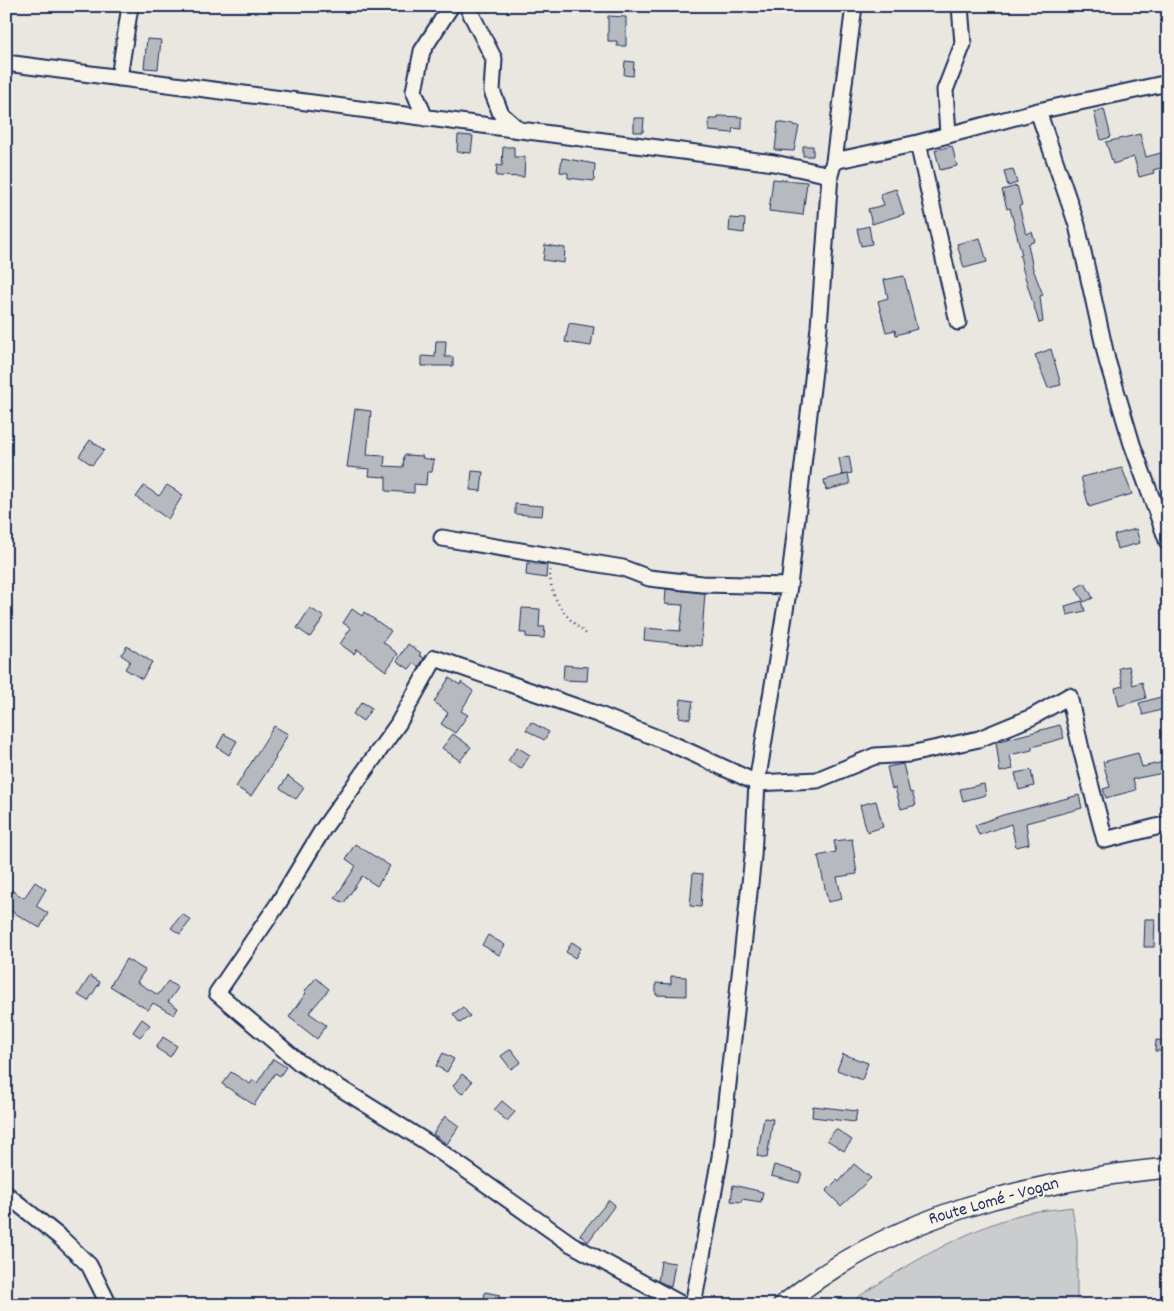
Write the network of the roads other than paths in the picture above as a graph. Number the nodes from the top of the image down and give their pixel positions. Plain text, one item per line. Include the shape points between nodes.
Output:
1 (130, 6) edge
2 (451, 6) edge
3 (467, 6) edge
4 (854, 6) edge
5 (960, 6) edge
6 (6, 62) edge
7 (119, 78) junction
8 (1168, 83) edge
9 (1038, 111) junction
10 (425, 118) junction
11 (519, 130) junction
12 (948, 134) junction
13 (918, 143) junction
14 (832, 168) junction
15 (958, 322) dead end
16 (442, 538) dead end
17 (1168, 543) edge
18 (789, 586) junction
19 (757, 783) junction
20 (1168, 824) edge
21 (1168, 1168) edge
22 (6, 1194) edge
23 (109, 1305) edge
24 (683, 1305) edge
25 (693, 1305) edge
26 (783, 1305) edge

1 - 7 street
2 - 10 street via 422,51 414,91
3 - 11 street via 494,59 492,92 502,114
4 - 14 street
5 - 12 street via 963,44 945,90
6 - 7 street
7 - 10 street
8 - 9 street
9 - 12 street
9 - 17 street via 1077,225 1106,360
10 - 11 street
11 - 14 street
12 - 13 street
13 - 14 street
13 - 15 street
14 - 18 street via 819,327
16 - 18 street via 623,568 649,578 702,584
18 - 19 street
19 - 20 street via 817,780 874,756 910,754 980,739 1032,717 1069,696 1105,840
19 - 24 street via 597,714 436,658 398,724 323,829 278,904 217,993 300,1063 428,1143 571,1244
19 - 25 street via 753,856 720,1158
21 - 26 main road, Route Lomé - Vogan via 1083,1178 1029,1189 921,1222 820,1276
22 - 23 street via 89,1265

